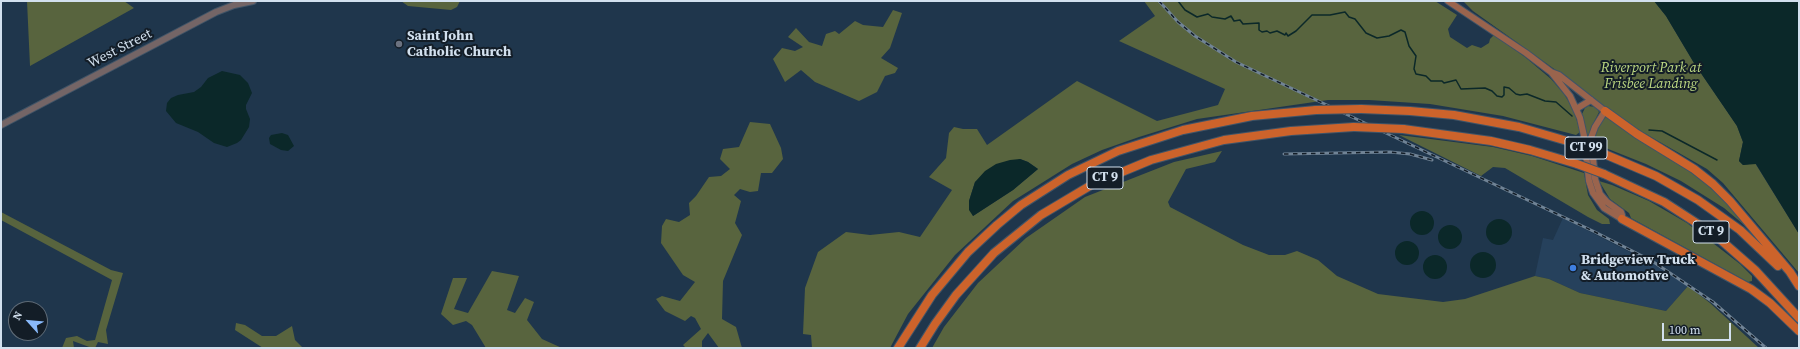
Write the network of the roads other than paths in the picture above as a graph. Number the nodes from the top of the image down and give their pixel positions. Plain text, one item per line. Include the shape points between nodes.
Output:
1 (253, 1) edge
2 (1448, 1) edge
3 (1551, 72) junction
4 (1591, 100) junction
5 (1576, 109) junction
6 (1605, 111) junction
7 (1, 125) edge
8 (1622, 219) junction
9 (1799, 287) edge
10 (1799, 318) edge
11 (1799, 331) edge
12 (898, 348) edge
13 (920, 348) edge

1 - 7 main road, West Street via 216,12
2 - 3 main road, CT 99
3 - 4 main road, CT 99 via 1559,75
3 - 5 main road, CT 99
4 - 5 main road
4 - 6 main road, CT 99
5 - 8 main road, CT 99 via 1584,133 1589,181 1593,193 1604,208
6 - 8 main road via 1591,138 1595,180 1600,194 1621,212
6 - 9 highway via 1713,184 1785,266
8 - 11 highway via 1751,289
9 - 12 highway, CT 9, bridge via 1760,248 1709,207 1661,179 1602,153 1525,129 1460,116 1410,110 1316,110 1252,116 1189,129 1122,150 1068,175 1021,205 968,252 932,294
10 - 13 highway, CT 9, bridge via 1755,270 1711,232 1660,200 1604,174 1501,143 1403,129 1354,127 1291,131 1224,140 1151,160 1093,184 1041,215 994,253 948,305

